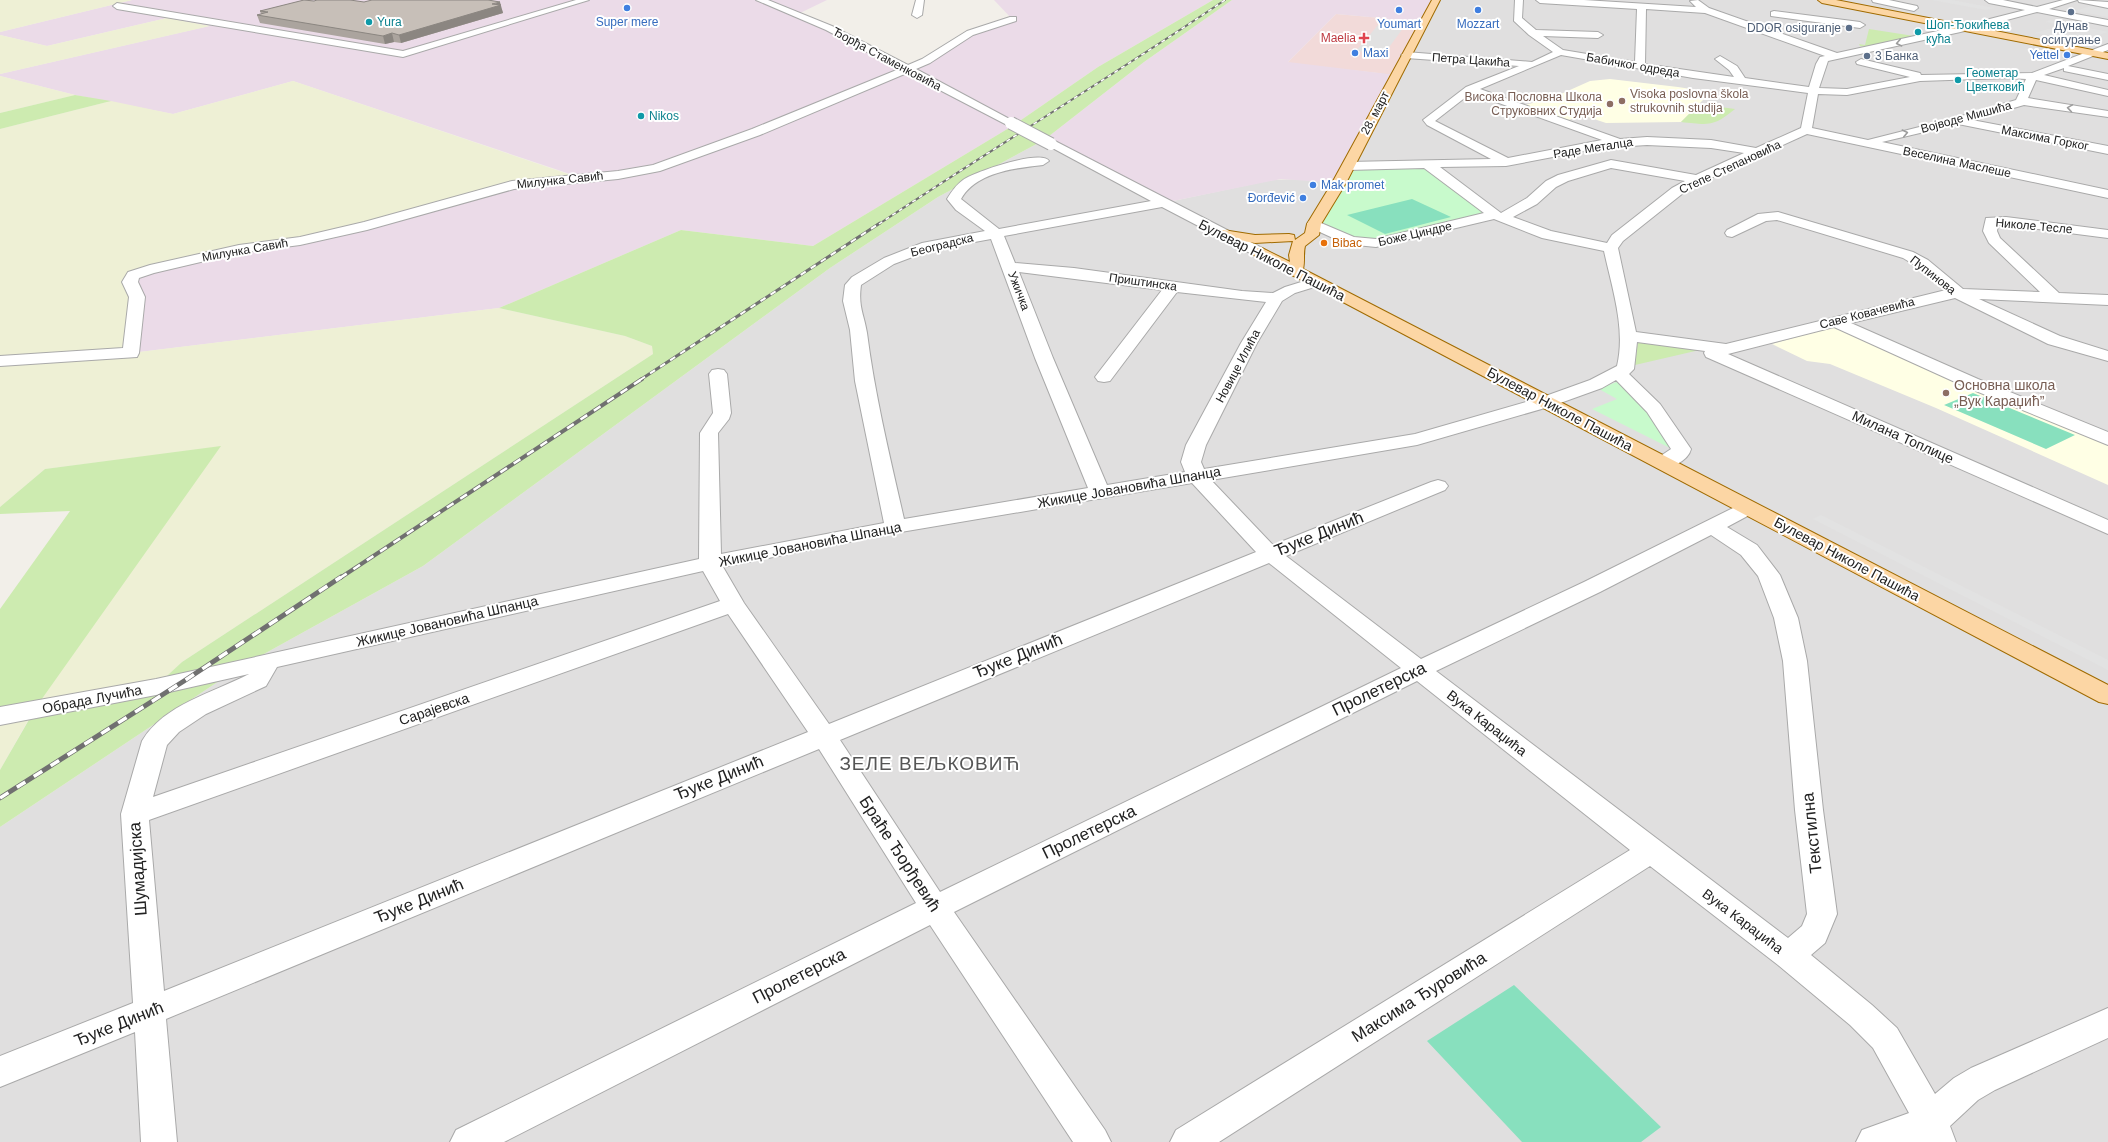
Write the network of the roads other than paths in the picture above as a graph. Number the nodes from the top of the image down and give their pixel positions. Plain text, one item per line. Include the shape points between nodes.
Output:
1 (585, 0) edge
2 (760, 0) edge
3 (920, 0) edge
4 (1436, 0) edge
5 (1519, 0) edge
6 (1540, 0) edge
7 (1694, 0) edge
8 (1822, 0) edge
9 (1876, 0) edge
10 (1989, 0) edge
11 (2073, 0) edge
12 (2082, 0) edge
13 (2108, 5) edge
14 (118, 6) dead end
15 (1642, 6) junction
16 (1914, 8) dead end
17 (2038, 9) junction
18 (1706, 10) junction
19 (1871, 10) junction
20 (1774, 14) dead end
21 (918, 15) dead end
22 (1013, 19) dead end
23 (2108, 23) edge
24 (1969, 27) junction
25 (1532, 33) junction
26 (1857, 33) junction
27 (1598, 35) dead end
28 (2108, 47) edge
29 (1860, 51) junction
30 (1560, 52) junction
31 (2092, 53) junction
32 (1406, 55) junction
33 (1832, 56) junction
34 (2108, 56) edge
35 (1720, 59) dead end
36 (1861, 62) dead end
37 (1535, 64) junction
38 (1640, 66) junction
39 (2053, 67) junction
40 (907, 70) junction
41 (2033, 76) junction
42 (1925, 77) junction
43 (2108, 77) edge
44 (1740, 81) junction
45 (1470, 89) junction
46 (1813, 91) junction
47 (2108, 93) edge
48 (2023, 100) junction
49 (2108, 114) edge
50 (1958, 121) junction
51 (1011, 123) joint
52 (1806, 130) junction
53 (1618, 142) junction
54 (1867, 142) junction
55 (2108, 150) edge
56 (1759, 152) junction
57 (1043, 162) dead end
58 (1506, 162) junction
59 (1426, 163) junction
60 (1348, 166) junction
61 (1697, 179) junction
62 (2108, 194) edge
63 (1163, 203) junction
64 (1498, 216) junction
65 (1313, 225) junction
66 (996, 233) junction
67 (1732, 233) dead end
68 (1223, 234) junction
69 (2108, 234) edge
70 (1294, 241) junction
71 (1611, 248) junction
72 (1257, 252) junction
73 (1010, 267) junction
74 (1295, 271) junction
75 (1316, 282) junction
76 (1173, 286) junction
77 (1957, 293) junction
78 (1276, 298) junction
79 (2054, 298) junction
80 (2108, 300) edge
81 (1834, 321) junction
82 (1629, 336) junction
83 (1726, 349) junction
84 (2108, 356) edge
85 (0, 361) edge
86 (718, 374) dead end
87 (1619, 374) junction
88 (1104, 377) dead end
89 (1546, 402) junction
90 (2108, 439) edge
91 (1663, 463) junction
92 (1197, 476) junction
93 (1438, 486) dead end
94 (1100, 492) junction
95 (1748, 508) junction
96 (895, 527) junction
97 (1712, 527) junction
98 (2108, 528) edge
99 (1269, 553) junction
100 (710, 563) junction
101 (733, 604) junction
102 (266, 663) junction
103 (1418, 670) junction
104 (184, 681) joint
105 (2108, 696) edge
106 (0, 716) edge
107 (823, 735) junction
108 (134, 814) junction
109 (1651, 851) junction
110 (935, 908) junction
111 (1789, 956) junction
112 (149, 1012) junction
113 (2108, 1022) edge
114 (0, 1072) edge
115 (1935, 1132) edge
116 (157, 1141) edge
117 (468, 1142) edge
118 (1093, 1142) edge
119 (1188, 1142) edge
120 (1874, 1142) edge

1 - 14 street via 403,54
2 - 40 street, Ђорђа Стаменковића via 829,28
3 - 21 street
4 - 32 main road, 28. март
5 - 25 street, Бабичког одреда via 1517,19
6 - 15 street
7 - 18 street
8 - 19 main road
9 - 16 street
10 - 17 street
11 - 17 street
12 - 13 street
15 - 18 street
15 - 38 street
17 - 23 street
17 - 24 street
18 - 33 street
19 - 24 main road
19 - 26 street via 1863,14
20 - 26 street
22 - 40 street, Милунка Савић via 970,33
24 -> 29 street
24 - 31 main road
25 - 27 street, Бабичког одреда
25 - 30 street, Бабичког одреда
26 - 29 street via 1854,46
28 - 31 street
29 - 33 street
30 - 37 street
30 - 38 street, Бабичког одреда
31 - 34 main road
31 - 39 street
32 - 37 street, Петра Цакића
32 - 60 main road, 28. март
33 - 46 street via 1822,60
35 - 44 street via 1736,70
36 - 42 street, Бабичког одреда
37 - 45 street
38 - 44 street, Бабичког одреда
39 - 41 street
39 - 43 street
40 - 51 street, Ђорђа Стаменковића
40 - 85 street, Милунка Савић via 756,132 656,168 618,175 512,185 367,226 300,241 239,249 150,269 133,275 130,282 137,296 131,353
41 - 42 street, Бабичког одреда
41 - 47 street
41 - 48 street, Војводе Мишића
42 - 46 street, Бабичког одреда via 1847,92
44 - 46 street, Бабичког одреда
45 - 53 street
45 - 58 street via 1430,118 1429,122
46 - 52 street via 1812,111
49 -> 48 street
48 - 50 street, Војводе Мишића
54 -> 50 street, Војводе Мишића
50 - 55 street, Максима Горког
51 - 63 street, Булевар Николе Пашића, bridge
52 - 54 street, Веселина Маслеше
52 - 56 street, Степе Степановића
53 - 56 street, Раде Металца via 1695,142
53 - 58 street, Раде Металца
54 - 62 street, Веселина Маслеше
56 - 61 street, Степе Степановића
57 - 66 street via 993,170 956,193 954,199 961,207
58 - 59 street, Раде Металца
59 - 60 street, Раде Металца
59 - 64 street
60 - 65 main road, 28. март
61 - 64 street, Боже Циндре via 1610,164 1563,178 1551,184 1532,201
61 - 71 street, Степе Степановића via 1677,191 1623,234
63 - 66 street, Београдска
63 - 68 street, Булевар Николе Пашића
64 - 65 street, Боже Циндре via 1376,243 1351,240
64 - 71 street via 1547,234
65 - 70 main road, 28. март via 1312,235
66 - 73 street, Ужичка
66 - 96 street, Београдска via 913,250 871,270 853,285 851,301 858,330 864,381
67 - 77 street, Пупинова via 1763,217 1784,217 1912,256
68 - 70 main road
68 - 72 street, Булевар Николе Пашића
69 - 79 street, Николе Тесле via 1991,221 1990,231 1994,240
70 - 72 main road
70 - 74 main road via 1298,261
71 - 82 street
72 - 74 main road, Булевар Николе Пашића
73 - 76 street, Приштинска
73 - 94 street, Ужичка via 1044,358
74 - 75 main road, Булевар Николе Пашића
75 - 78 street via 1290,290
75 - 89 main road, Булевар Николе Пашића
76 - 78 street, Приштинска
76 - 88 street
77 - 79 street, Саве Ковачевића
77 - 81 street, Саве Ковачевића
77 - 84 street, Пупинова via 2041,335
78 - 92 street, Новице Илића via 1249,343 1196,446 1191,462
79 - 80 street, Саве Ковачевића
81 - 83 street, Саве Ковачевића
81 - 90 street via 1972,383
82 - 83 street, Саве Ковачевића
82 - 87 street via 1627,364
83 - 98 street, Милана Топлице via 1712,352
86 - 100 street, Жикице Јовановића Шпанца via 722,413 709,433
87 - 89 street
87 - 91 street via 1638,388 1681,448 1680,453
89 - 91 main road, Булевар Николе Пашића
89 - 92 street, Жикице Јовановића Шпанца via 1417,439
91 - 95 main road, Булевар Николе Пашића
92 - 94 street, Жикице Јовановића Шпанца
92 - 99 street, Вука Караџића
93 - 99 street, Ђуке Динић
94 - 96 street, Жикице Јовановића Шпанца
95 - 97 street
95 - 105 main road, Булевар Николе Пашића
96 - 100 street, Жикице Јовановића Шпанца
97 - 103 street, Пролетерска
97 - 111 street, Текстилна via 1749,550 1769,575 1786,618 1795,662 1822,914 1814,934
99 - 103 street, Вука Караџића
99 - 107 street, Ђуке Динић
100 - 101 street, Браће Ђорђевић
100 - 102 street, Жикице Јовановића Шпанца
101 - 107 street, Браће Ђорђевић
101 - 108 street, Сарајевска
102 - 104 street, Жикице Јовановића Шпанца
102 - 108 street, Шумадијска via 257,680 197,708 170,726 155,741
103 - 109 street, Вука Караџића
103 - 110 street, Пролетерска
104 - 106 street, Обрада Лучића
107 - 110 street, Браће Ђорђевић
107 - 112 street, Ђуке Динић
108 - 112 street, Шумадијска
109 - 111 street, Вука Караџића
109 - 119 street, Максима Ђуровића
110 - 117 street, Пролетерска
110 - 118 street, Браће Ђорђевић
111 - 115 street via 1885,1038 1906,1073
112 - 114 street, Ђуке Динић
112 - 116 street, Шумадијска
113 - 115 street via 1966,1089 1951,1101
115 - 120 street

